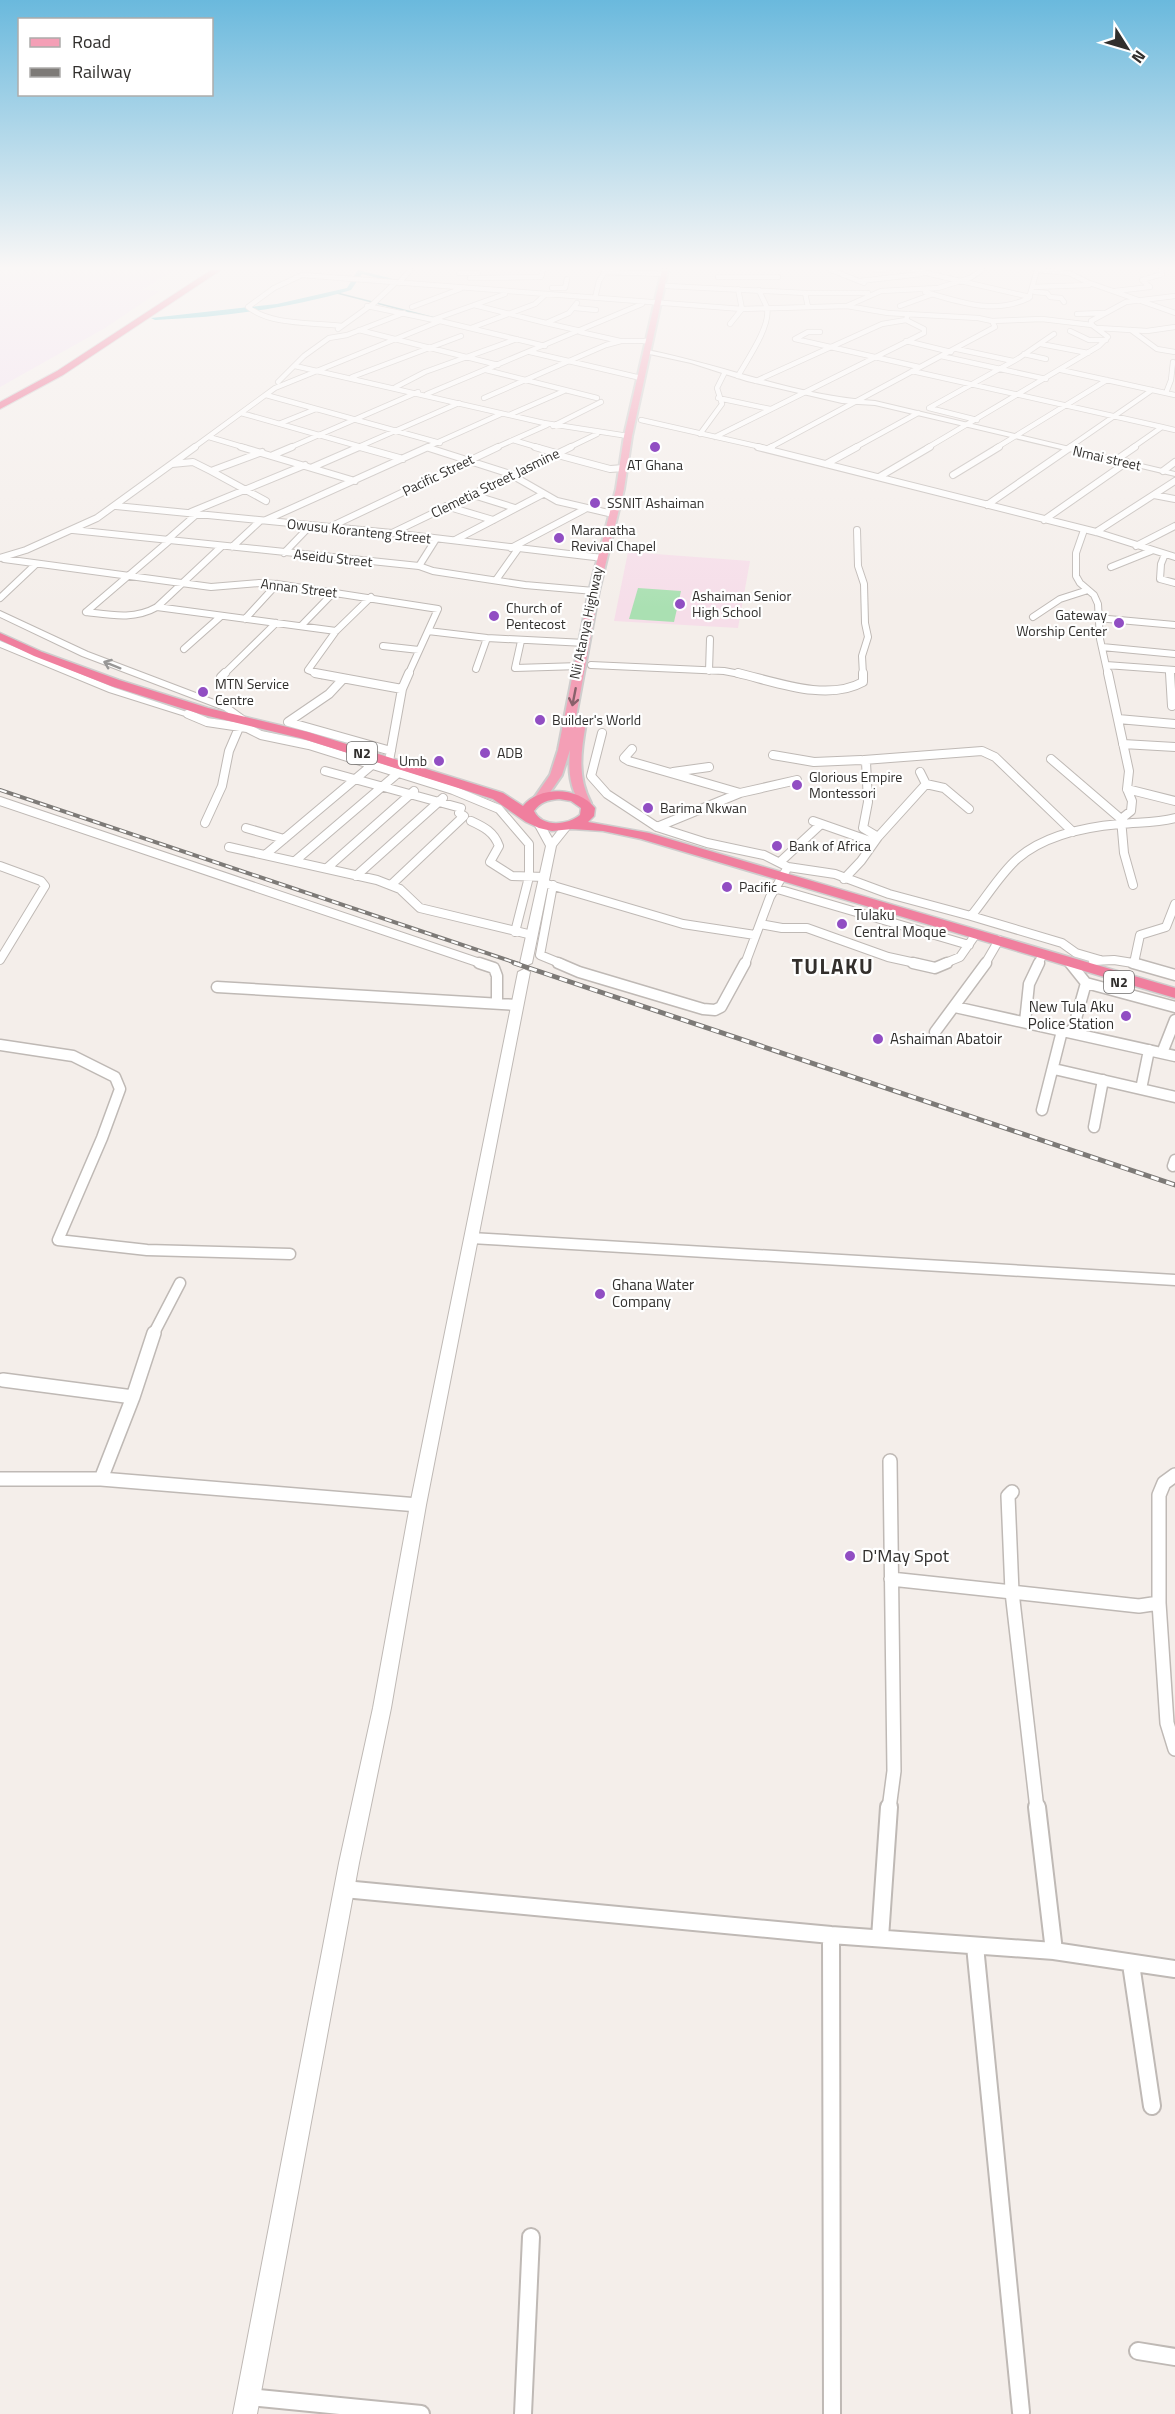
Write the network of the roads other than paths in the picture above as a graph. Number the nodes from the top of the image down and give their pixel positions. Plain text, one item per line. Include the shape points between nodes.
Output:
1 (22, 383) edge
2 (25, 383) edge
3 (48, 383) edge
4 (276, 383) edge
5 (286, 383) edge
6 (377, 383) edge
7 (404, 383) edge
8 (455, 383) edge
9 (519, 383) edge
10 (530, 383) edge
11 (640, 383) edge
12 (646, 383) edge
13 (719, 383) edge
14 (764, 383) edge
15 (820, 383) edge
16 (892, 383) edge
17 (961, 383) edge
18 (975, 383) edge
19 (1040, 383) edge
20 (1103, 383) edge
21 (1119, 383) edge
22 (1170, 383) edge
23 (971, 385) junction
24 (396, 387) junction
25 (271, 390) junction
26 (1152, 390) junction
27 (564, 391) junction
28 (803, 391) junction
29 (418, 392) junction
30 (1166, 393) junction
31 (0, 394) edge
32 (427, 394) junction
33 (266, 395) junction
34 (1019, 395) junction
35 (1175, 395) edge
36 (484, 398) dead end
37 (0, 399) edge
38 (717, 399) junction
39 (860, 402) junction
40 (459, 403) junction
41 (1066, 405) junction
42 (0, 408) edge
43 (316, 409) junction
44 (770, 409) junction
45 (241, 412) junction
46 (918, 413) junction
47 (501, 414) junction
48 (509, 415) junction
49 (1113, 416) junction
50 (358, 420) junction
51 (641, 420) junction
52 (977, 420) junction
53 (280, 423) junction
54 (968, 425) junction
55 (550, 426) junction
56 (1162, 427) junction
57 (1175, 430) edge
58 (396, 431) junction
59 (598, 433) junction
60 (700, 434) junction
61 (321, 435) junction
62 (639, 435) dead end
63 (209, 436) junction
64 (628, 436) junction
65 (715, 437) junction
66 (1018, 437) junction
67 (513, 441) junction
68 (440, 443) junction
69 (361, 447) junction
70 (429, 448) junction
71 (1068, 448) junction
72 (768, 449) junction
73 (262, 452) junction
74 (555, 453) junction
75 (273, 454) junction
76 (403, 459) junction
77 (468, 460) junction
78 (1116, 460) junction
79 (1127, 462) junction
80 (1175, 462) edge
81 (172, 464) junction
82 (826, 464) junction
83 (305, 465) junction
84 (313, 467) junction
85 (624, 468) junction
86 (634, 468) dead end
87 (211, 471) junction
88 (1162, 471) junction
89 (510, 474) junction
90 (1175, 474) edge
91 (953, 475) dead end
92 (879, 477) junction
93 (355, 481) junction
94 (1175, 481) edge
95 (246, 489) junction
96 (619, 492) junction
97 (630, 493) junction
98 (470, 494) junction
99 (543, 495) junction
100 (1154, 495) junction
101 (1175, 499) edge
102 (266, 501) dead end
103 (987, 505) junction
104 (116, 506) junction
105 (446, 506) junction
106 (515, 508) junction
107 (585, 509) junction
108 (194, 513) junction
109 (613, 514) junction
110 (493, 520) junction
111 (1044, 520) junction
112 (262, 521) junction
113 (310, 526) junction
114 (1175, 526) edge
115 (330, 527) junction
116 (72, 530) junction
117 (857, 530) dead end
118 (1084, 530) junction
119 (1096, 532) junction
120 (392, 533) junction
121 (619, 537) dead end
122 (436, 539) junction
123 (454, 540) junction
124 (168, 541) junction
125 (222, 546) junction
126 (1137, 546) junction
127 (232, 547) junction
128 (515, 549) junction
129 (1152, 551) junction
130 (284, 553) junction
131 (1165, 554) junction
132 (1175, 556) edge
133 (0, 558) edge
134 (608, 561) junction
135 (35, 565) junction
136 (419, 566) junction
137 (1111, 567) dead end
138 (128, 576) junction
139 (496, 580) junction
140 (1175, 583) edge
141 (182, 584) junction
142 (277, 584) junction
143 (1088, 590) junction
144 (594, 591) junction
145 (334, 592) junction
146 (371, 597) junction
147 (0, 598) edge
148 (157, 608) junction
149 (0, 614) edge
150 (220, 617) junction
151 (1033, 617) dead end
152 (1097, 618) junction
153 (245, 619) junction
154 (276, 623) junction
155 (598, 625) dead end
156 (1175, 625) edge
157 (301, 626) junction
158 (0, 627) edge
159 (336, 631) junction
160 (428, 631) junction
161 (0, 636) edge
162 (487, 639) junction
163 (710, 639) dead end
164 (521, 640) junction
165 (585, 643) junction
166 (0, 644) edge
167 (383, 646) dead end
168 (1102, 647) junction
169 (184, 649) dead end
170 (419, 650) junction
171 (1175, 654) edge
172 (1106, 664) junction
173 (585, 666) junction
174 (476, 669) dead end
175 (1173, 670) edge
176 (708, 671) junction
177 (221, 677) dead end
178 (343, 678) junction
179 (402, 689) junction
180 (1173, 706) dead end
181 (188, 714) joint
182 (225, 714) junction
183 (1118, 719) junction
184 (241, 723) junction
185 (1175, 724) edge
186 (602, 733) dead end
187 (1123, 744) junction
188 (1175, 747) edge
189 (632, 748) dead end
190 (773, 755) dead end
191 (390, 756) junction
192 (1052, 759) dead end
193 (369, 760) junction
194 (864, 760) junction
195 (709, 767) dead end
196 (574, 769) junction
197 (325, 771) dead end
198 (672, 772) junction
199 (920, 772) dead end
200 (590, 773) junction
201 (397, 774) junction
202 (429, 778) junction
203 (356, 779) junction
204 (796, 780) dead end
205 (926, 784) junction
206 (383, 786) junction
207 (1127, 789) junction
208 (453, 790) junction
209 (740, 793) junction
210 (411, 794) junction
211 (498, 796) junction
212 (539, 799) junction
213 (0, 801) edge
214 (440, 801) junction
215 (1175, 801) edge
216 (586, 806) junction
217 (969, 809) dead end
218 (1175, 818) edge
219 (534, 820) junction
220 (471, 821) dead end
221 (1120, 821) junction
222 (205, 823) dead end
223 (570, 825) junction
224 (657, 827) junction
225 (246, 828) dead end
226 (620, 830) junction
227 (1073, 832) junction
228 (284, 839) junction
229 (875, 839) junction
230 (551, 846) junction
231 (229, 847) dead end
232 (265, 855) junction
233 (295, 861) junction
234 (0, 866) edge
235 (327, 868) junction
236 (781, 873) junction
237 (357, 876) junction
238 (529, 877) junction
239 (844, 879) junction
240 (547, 882) junction
241 (391, 885) junction
242 (1133, 885) dead end
243 (1175, 904) edge
244 (971, 916) junction
245 (760, 924) junction
246 (515, 932) junction
247 (755, 934) junction
248 (532, 935) junction
249 (972, 939) junction
250 (999, 940) junction
251 (1043, 954) junction
252 (0, 960) edge
253 (1100, 960) junction
254 (1134, 963) junction
255 (1077, 964) junction
256 (1175, 975) edge
257 (1086, 983) junction
258 (217, 987) dead end
259 (1172, 999) edge
260 (497, 1003) junction
261 (518, 1005) junction
262 (955, 1006) junction
263 (1175, 1020) edge
264 (1025, 1022) junction
265 (935, 1032) dead end
266 (1067, 1032) junction
267 (0, 1045) edge
268 (1149, 1050) junction
269 (1162, 1053) junction
270 (1175, 1056) edge
271 (1054, 1069) junction
272 (1103, 1080) junction
273 (1141, 1089) junction
274 (1175, 1097) edge
275 (1042, 1110) dead end
276 (1094, 1126) dead end
277 (471, 1238) junction
278 (290, 1254) dead end
279 (1175, 1280) edge
280 (180, 1283) dead end
281 (3, 1380) dead end
282 (133, 1397) junction
283 (890, 1461) dead end
284 (1175, 1474) edge
285 (0, 1479) edge
286 (100, 1479) junction
287 (1012, 1492) dead end
288 (418, 1505) junction
289 (891, 1579) junction
290 (1012, 1592) junction
291 (1159, 1603) junction
292 (1175, 1749) edge
293 (344, 1888) junction
294 (831, 1935) junction
295 (880, 1938) junction
296 (975, 1946) junction
297 (1054, 1951) junction
298 (1131, 1964) junction
299 (1175, 1969) edge
300 (1152, 2106) dead end
301 (531, 2237) dead end
302 (1138, 2351) dead end
303 (1175, 2357) edge
304 (247, 2405) edge
305 (1021, 2412) dead end
306 (421, 2414) edge
307 (523, 2414) edge
308 (832, 2414) edge

1 - 31 highway
2 - 37 highway
3 - 42 highway
4 - 25 street via 267,390
5 - 25 street
6 - 24 street
7 - 24 street
8 - 32 street
9 - 36 street
10 - 27 street
11 - 64 main road
12 - 51 main road
13 - 38 street
14 - 28 street, Nmai street
15 - 28 street
16 - 39 street
17 - 23 street
18 - 23 street
19 - 34 street
20 - 41 street
21 - 26 street
22 - 30 street
23 - 34 street
23 - 52 street via 929,408
24 - 29 street
25 - 33 street
26 - 30 street
26 - 49 street
27 - 48 street
27 - 55 street, Pacific Street via 599,400
28 - 39 street, Nmai street
28 - 44 street
29 - 32 street
29 - 50 street
30 - 35 street
32 - 40 street
33 - 43 street
33 - 45 street
34 - 41 street
34 - 52 street
38 - 44 street
38 - 60 street via 722,404
39 - 46 street, Nmai street
39 - 72 street
40 - 47 street
40 - 58 street
41 - 49 street
41 - 66 street
43 - 50 street
43 - 53 street
44 - 65 street
45 - 53 street
45 - 63 street
46 - 54 street, Nmai street
46 - 82 street
47 - 48 street
47 - 68 street
48 - 55 street
49 - 56 street
49 - 71 street
50 - 58 street
50 - 61 street
51 - 60 street
51 - 62 main road
52 - 54 street
53 - 61 street
54 - 66 street, Nmai street
54 - 92 street
55 - 59 street
55 - 67 street, Pacific Street
56 - 57 street
56 - 78 street
58 - 68 street
58 - 69 street
59 - 64 street
59 - 74 street, Clemetia Street Jasmine
60 - 65 street
61 - 69 street
61 - 75 street
63 - 73 street
63 - 81 street
64 - 85 main road
65 - 72 street
66 - 71 street, Nmai street
66 - 91 street
67 - 74 street
67 - 77 street, Pacific Street
68 - 70 street
69 - 76 street
69 - 84 street
70 - 76 street
70 - 77 street
71 - 78 street, Nmai street
71 - 103 street
72 - 82 street
73 - 75 street
73 - 87 street
74 - 85 street via 610,469
74 - 89 street, Clemetia Street Jasmine
75 - 83 street
76 - 93 street
77 - 89 street
77 - 115 street, Pacific Street
78 - 79 street, Nmai street
79 - 88 street, Nmai street
79 - 111 street
80 - 88 street
81 - 87 street via 193,462
81 - 104 street
82 - 92 street
83 - 84 street
83 - 95 street
84 - 93 street
85 - 96 main road
86 - 97 main road
87 - 95 street
88 - 90 street, Nmai street
89 - 98 street, Clemetia Street Jasmine
89 - 99 street
92 - 103 street
93 - 112 street
94 - 100 street
95 - 102 street
95 - 108 street
96 - 97 main road
96 - 109 main road
97 - 121 main road
98 - 105 street, Clemetia Street Jasmine
98 - 106 street
99 - 106 street
99 - 107 street
100 - 101 street
100 - 119 street
103 - 111 street
104 - 108 street, Owusu Koranteng Street
104 - 116 street
105 - 110 street
105 - 120 street, Clemetia Street Jasmine
106 - 110 street
107 - 109 street
107 - 128 street
108 - 112 street, Owusu Koranteng Street
108 - 124 street
109 - 134 main road
110 - 123 street
111 - 118 street
112 - 113 street, Owusu Koranteng Street
112 - 127 street
113 - 115 street, Owusu Koranteng Street
113 - 130 street
114 - 126 street
115 - 120 street, Owusu Koranteng Street
116 - 124 street, Aseidu Street
116 - 133 street
117 - 176 street via 868,641 862,656 863,682 859,686 838,690 793,687 730,672
118 - 119 street
118 - 143 street via 1076,553 1076,576
119 - 126 street
120 - 122 street, Owusu Koranteng Street
122 - 123 street, Owusu Koranteng Street
122 - 136 street
123 - 128 street, Owusu Koranteng Street
124 - 125 street, Aseidu Street
124 - 138 street
125 - 127 street, Aseidu Street
125 - 141 street
126 - 129 street
127 - 130 street, Aseidu Street
128 - 134 street, Owusu Koranteng Street
128 - 139 street
129 - 131 street
129 - 137 street
130 - 136 street, Aseidu Street
131 - 132 street
131 - 140 street via 1160,579
133 - 135 street, Annan Street
134 - 144 main road
135 - 138 street, Annan Street
135 - 147 street
136 - 139 street, Aseidu Street
138 - 141 street, Annan Street
138 - 148 street via 86,612 137,617
139 - 144 street, Aseidu Street
141 - 142 street, Annan Street
141 - 148 street
142 - 145 street, Annan Street
142 - 153 street
143 - 151 street via 1060,598
143 - 152 street via 1098,604
144 - 165 main road
145 - 146 street, Annan Street
145 - 157 street
146 - 159 street
146 - 160 street, Annan Street via 438,609
148 - 150 street
184 -> 149 street via 227,708 85,654
150 - 153 street
150 - 169 street
152 - 156 street
152 - 168 street
153 - 154 street
154 - 157 street
154 - 177 street
155 - 173 main road, Nii Atanya Highway
157 - 159 street
158 - 182 highway, N2 via 112,675
159 - 178 street via 308,670
160 - 162 street
160 - 170 street, Annan Street
161 - 182 highway, N2 via 115,684
162 - 164 street
162 - 174 street
163 - 176 street
164 - 165 street
164 - 173 street via 515,668
165 - 173 main road
166 - 181 street via 112,690
167 - 170 street
168 - 171 street
168 - 172 street
170 - 179 street, Annan Street
172 - 175 street
172 - 183 street
173 - 176 street
173 - 196 main road, Nii Atanya Highway
173 -> 212 main road via 556,775
175 - 180 street
178 - 179 street
178 - 191 street via 328,694 288,722
179 - 191 street, Annan Street
181 - 184 street via 207,722
182 - 184 highway, N2
183 - 185 street
183 - 187 street
184 - 193 highway, N2
184 - 222 street via 229,751 222,786
186 - 200 street
187 - 188 street
187 - 207 street via 1129,771
189 - 198 street via 624,758
190 - 194 street via 814,762
191 - 193 highway, N2
191 - 202 highway, N2
192 - 221 street
193 - 201 street
193 - 203 street
194 - 227 street via 982,751 995,757
194 - 229 street via 868,802 863,828
195 - 198 street
196 - 200 street
196 - 216 main road, Nii Atanya Highway via 577,793
197 - 203 street
198 - 209 street
199 - 205 street
200 - 224 street via 607,794
201 - 202 street
201 - 206 street
202 - 208 street
202 - 210 street
202 - 211 highway, N2
203 - 206 street
203 - 228 street
204 - 209 street
205 - 217 street via 943,786
205 - 229 street
206 - 210 street
206 - 233 street
207 - 215 street
207 - 221 street via 1132,807
208 - 214 street
208 - 238 street via 499,809 526,838
209 - 224 street
210 - 214 street
210 - 235 street
211 - 212 highway, N2
211 - 219 highway, N2
212 - 216 highway, N2 via 569,796
212 - 219 highway via 529,807
213 - 260 street via 494,968
214 - 237 street
214 - 241 street via 461,808 459,813 464,816
216 - 223 highway via 587,816
216 - 226 highway, N2
218 - 221 street via 1156,823
219 - 223 highway, N2 via 553,827
219 - 230 street
220 - 238 street via 490,829 497,838 499,846 490,862 508,875
221 - 227 street
221 - 242 street
223 - 226 highway, N2
223 - 230 street
224 - 236 street via 764,855
225 - 228 street
226 - 236 highway, N2
227 - 244 street via 1027,850
228 - 232 street
229 - 236 street via 817,823
229 - 239 street
230 - 240 street
231 - 232 street
232 - 233 street
233 - 235 street
234 - 252 street via 45,886
235 - 237 street
236 - 239 street via 835,874
236 - 245 street
236 - 249 highway, N2
237 - 241 street
238 - 240 street
238 - 246 street
239 - 244 street
240 - 247 street via 683,924
240 - 247 street via 540,955 579,972 703,1009 721,1007 750,952
240 - 248 street
241 - 246 street via 403,890 410,902 420,908
243 - 254 street via 1166,927 1140,935
244 - 253 street via 1062,943 1076,953
245 - 247 street
245 - 249 street via 807,928 888,957 935,968 953,962
246 - 248 street
248 - 261 street
249 - 250 highway, N2
250 - 251 highway, N2
250 - 262 street via 980,974
251 - 255 highway, N2
251 - 264 street via 1029,984
253 - 254 street
253 - 255 street
254 - 256 street
255 - 257 street
255 - 259 highway, N2 via 1084,971
257 - 259 street
257 - 266 street
258 - 260 street
260 - 261 street
261 - 277 street
262 - 264 street
262 - 265 street
263 - 269 street
264 - 266 street
266 - 268 street
266 - 271 street
267 - 278 street via 73,1056 115,1077 120,1089 58,1240 147,1250
268 - 269 street
268 - 273 street
269 - 270 street
271 - 272 street
271 - 275 street
272 - 273 street
272 - 276 street
273 - 274 street
277 - 279 street
277 - 288 street
280 - 282 street via 156,1327
281 - 282 street
282 - 286 street
283 - 289 street
284 - 291 street via 1161,1486 1159,1495
285 - 286 street
286 - 288 street
287 - 290 street via 1008,1496
288 - 293 street via 382,1708
289 - 290 street
289 - 295 street via 894,1771
290 - 291 street via 1139,1606
290 - 297 street
291 - 292 street via 1167,1724
293 - 294 street
293 - 304 street
294 - 295 street
294 - 308 street
295 - 296 street
296 - 297 street
296 - 305 street
297 - 298 street
298 - 299 street
298 - 300 street
301 - 307 street
302 - 303 street
304 - 306 street

